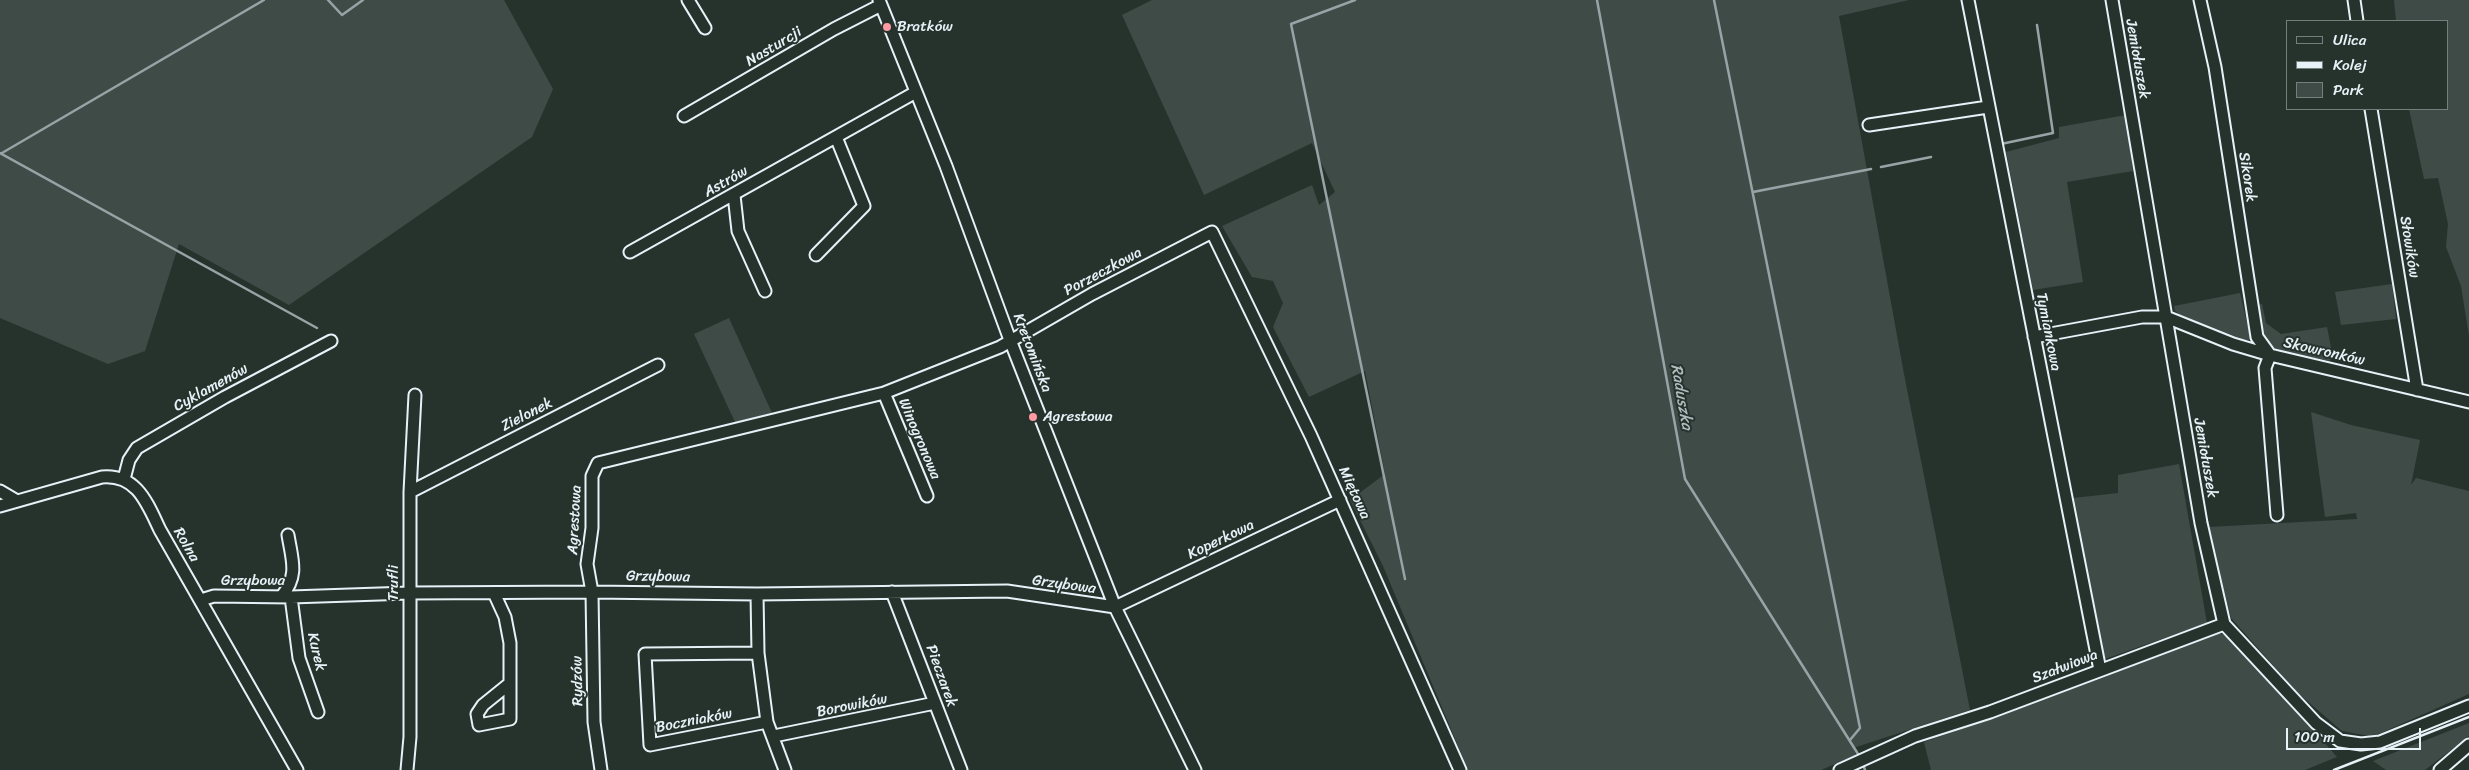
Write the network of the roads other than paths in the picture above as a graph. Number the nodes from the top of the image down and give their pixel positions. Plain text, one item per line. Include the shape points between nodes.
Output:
1 (688, 0) edge
2 (1968, 0) edge
3 (2112, 0) edge
4 (2200, 0) edge
5 (2354, 0) edge
6 (880, 3) edge
7 (2357, 20) edge
8 (705, 28) dead end
9 (916, 92) junction
10 (1988, 108) junction
11 (2371, 110) edge
12 (684, 116) dead end
13 (1870, 125) dead end
14 (836, 137) junction
15 (734, 195) junction
16 (1212, 232) joint
17 (630, 252) dead end
18 (816, 255) dead end
19 (765, 291) dead end
20 (2166, 317) junction
21 (2034, 337) junction
22 (1010, 340) junction
23 (331, 341) dead end
24 (2270, 355) junction
25 (658, 365) dead end
26 (2417, 390) junction
27 (884, 393) junction
28 (415, 395) dead end
29 (2469, 402) edge
30 (124, 479) junction
31 (0, 491) edge
32 (410, 492) junction
33 (927, 496) dead end
34 (1340, 500) junction
35 (17, 501) junction
36 (0, 506) edge
37 (2277, 515) dead end
38 (288, 535) dead end
39 (294, 574) junction
40 (592, 592) junction
41 (892, 592) junction
42 (409, 593) junction
43 (494, 593) junction
44 (757, 594) junction
45 (286, 596) junction
46 (309, 596) junction
47 (201, 600) junction
48 (1115, 607) junction
49 (2224, 624) junction
50 (758, 653) junction
51 (2100, 670) junction
52 (509, 684) dead end
53 (935, 703) junction
54 (2469, 706) edge
55 (318, 712) dead end
56 (767, 722) junction
57 (774, 736) junction
58 (2469, 745) edge
59 (297, 770) edge
60 (407, 770) edge
61 (601, 770) edge
62 (785, 770) edge
63 (961, 770) edge
64 (1195, 770) edge
65 (1460, 770) edge
66 (1840, 770) edge
67 (2440, 770) edge

1 - 8 street
2 - 10 street, Tymiankowa
3 - 20 street, Jemiołuszek
4 - 24 street, Sikorek via 2215,67 2257,337
5 - 7 street
6 - 9 street, Kretomińska
6 - 12 street, Nasturcji
9 - 14 street, Astrów
9 - 22 street, Kretomińska
10 - 13 street
10 - 21 street, Tymiankowa
11 - 26 street, Słowików
14 - 15 street, Astrów
14 - 18 street via 864,206
15 - 17 street, Astrów
15 - 19 street via 738,231
16 - 22 street, Porzeczkowa
16 - 34 street, Miętowa
20 - 21 street via 2142,317
20 - 24 street
20 - 49 street, Jemiołuszek via 2201,523
21 - 51 street, Tymiankowa
22 - 27 street, Agrestowa via 1000,348
22 - 48 street, Kretomińska
23 - 30 street, Cyklamenów via 137,448 129,460
24 - 26 street, Skowronków
24 - 37 street, Skowronków via 2265,368
25 - 32 street, Zielonek
26 - 29 street, Skowronków
27 - 33 street, Winogronowa
27 - 40 street, Agrestowa via 598,463 592,476 592,528 587,564
28 - 32 street, Trufli
30 - 35 street via 102,478
30 - 47 street, Rolna via 143,496
31 - 35 street
32 - 42 street, Trufli
34 - 48 street, Koperkowa
34 - 65 street, Miętowa
35 - 36 street
38 - 39 street
39 - 45 street
39 - 46 street via 296,584
40 - 43 street, Grzybowa
40 - 44 street, Grzybowa
40 - 61 street, Rydzów via 594,722
41 - 44 street, Grzybowa
41 - 48 street, Grzybowa via 1007,591
41 - 53 street, Pieczarek
42 - 43 street, Grzybowa
42 - 46 street, Grzybowa
42 - 60 street, Trufli via 410,737
43 - 52 street via 505,617 510,643
44 - 50 street
45 - 46 street, Grzybowa
45 - 47 street, Grzybowa via 214,596
45 - 55 street, Kurek via 300,658
47 - 59 street, Rolna
48 - 64 street, Kretomińska
49 - 51 street, Szałwiowa
49 - 54 street via 2316,723 2340,741 2380,742
50 - 56 street
50 - 56 street, Boczniaków via 645,654 650,745
51 - 66 street, Szałwiowa via 1990,712 1915,736
53 - 57 street, Borowików
53 - 63 street, Pieczarek
56 - 57 street
57 - 62 street
58 - 67 street

